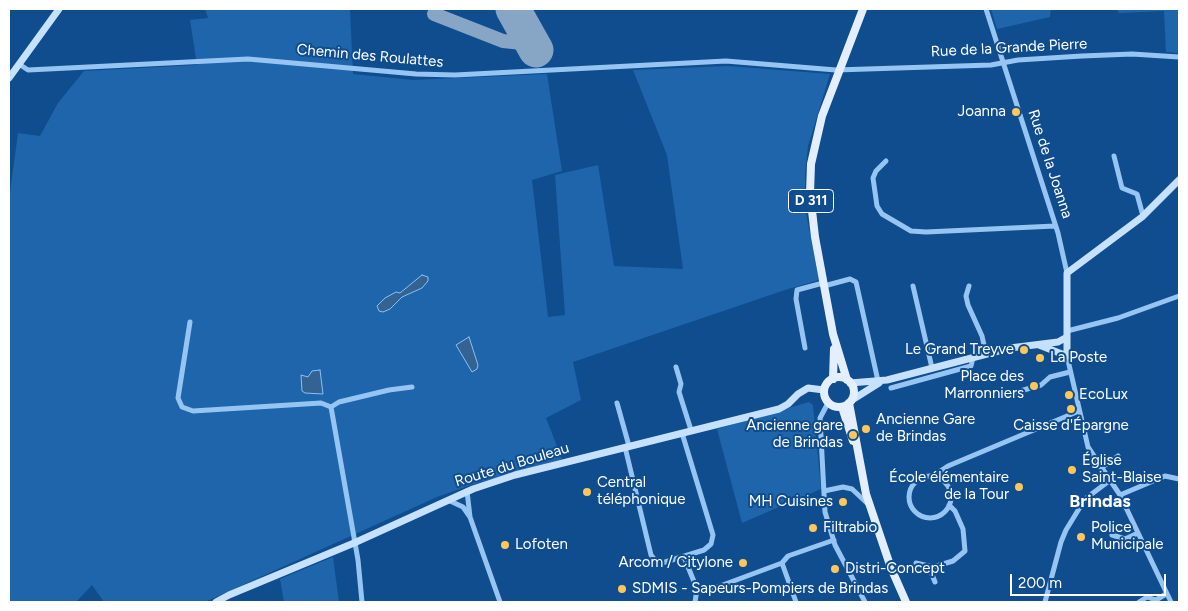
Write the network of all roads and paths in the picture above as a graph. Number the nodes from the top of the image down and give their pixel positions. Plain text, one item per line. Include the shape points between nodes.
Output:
1 (59, 9) edge
2 (863, 9) edge
3 (986, 9) edge
4 (1179, 58) edge
5 (1004, 63) junction
6 (19, 64) junction
7 (839, 70) junction
8 (10, 76) edge
9 (1114, 156) dead end
10 (886, 161) dead end
11 (1179, 180) edge
12 (1143, 216) junction
13 (1055, 226) junction
14 (1067, 273) junction
15 (824, 284) junction
16 (913, 286) dead end
17 (969, 286) dead end
18 (1179, 296) edge
19 (190, 322) dead end
20 (833, 334) junction
21 (1068, 334) junction
22 (1052, 344) junction
23 (1039, 345) junction
24 (805, 348) dead end
25 (1067, 353) junction
26 (986, 354) junction
27 (973, 358) junction
28 (676, 368) dead end
29 (932, 368) junction
30 (1070, 372) junction
31 (833, 379) junction
32 (887, 380) junction
33 (878, 381) junction
34 (848, 382) junction
35 (412, 387) dead end
36 (892, 388) dead end
37 (824, 390) junction
38 (1003, 396) dead end
39 (617, 403) dead end
40 (828, 403) junction
41 (847, 403) junction
42 (331, 406) junction
43 (1079, 411) junction
44 (691, 430) junction
45 (682, 433) junction
46 (627, 446) junction
47 (1118, 456) dead end
48 (1101, 468) junction
49 (933, 476) junction
50 (1179, 479) edge
51 (1109, 481) junction
52 (467, 491) junction
53 (824, 491) junction
54 (1120, 495) junction
55 (447, 500) junction
56 (870, 505) junction
57 (949, 505) junction
58 (470, 517) junction
59 (1138, 533) junction
60 (1112, 535) dead end
61 (834, 540) junction
62 (354, 543) junction
63 (684, 557) junction
64 (782, 563) junction
65 (916, 563) dead end
66 (929, 567) junction
67 (935, 582) dead end
68 (697, 589) junction
69 (1166, 594) junction
70 (1045, 601) edge
71 (216, 602) edge
72 (362, 602) edge
73 (500, 602) edge
74 (695, 602) edge
75 (796, 602) edge
76 (865, 602) edge
77 (906, 602) edge
78 (1138, 602) edge
79 (1171, 602) edge

1 - 6 main road
2 - 7 main road, D 311
3 - 5 street, Rue de la Joanna
4 - 5 street, Rue de la Grande Pierre via 1132,54
5 - 7 street, Rue de la Grande Pierre
5 - 13 street, Rue de la Joanna
6 - 7 street, Chemin des Roulattes via 28,70 248,59 416,74 455,74 726,60
6 - 8 main road
7 - 15 main road, D 311 via 822,116 811,164 812,211
9 - 12 street via 1122,188 1137,194
10 - 13 street via 873,178 877,206 882,214 911,231
11 - 12 main road
12 - 14 main road
13 - 14 street, Rue de la Joanna
14 - 21 main road, Rue de la Joanna
15 - 20 main road, D 311
15 - 24 street via 797,290
15 - 33 street via 850,279 856,282
16 - 29 street
17 - 26 street via 968,305
18 - 21 street
19 - 42 street via 178,398 182,407 193,411 320,403
20 - 31 main road, D 311
20 - 34 main road, D 311
21 - 22 main road
21 - 25 main road, Rue de la Joanna
22 - 23 main road
22 - 25 main road
23 - 25 main road
23 - 26 main road
25 - 30 street
26 - 27 main road
27 - 29 main road
27 - 36 street via 971,366
28 - 44 street via 681,384 678,392
29 - 32 main road
30 - 38 street
30 - 43 street
31 - 34 main road
31 - 37 main road
32 - 33 main road
32 - 41 main road
33 - 34 main road
34 - 41 main road via 853,391
35 - 42 street
37 - 40 main road
37 - 44 main road, Route du Bouleau via 808,388 779,409
39 - 46 street
40 - 41 main road
40 - 53 street via 820,418
41 - 56 main road
42 - 62 street
43 - 48 street via 1088,446
43 - 49 street via 948,466
44 - 45 main road, Route du Bouleau
45 - 46 main road, Route du Bouleau
45 - 63 street via 713,535 711,544 704,550
46 - 52 main road, Route du Bouleau
46 - 63 street via 651,555 662,563
47 - 48 street
48 - 51 street
49 - 57 street via 948,486
49 - 57 street via 919,478 913,483 909,504 918,515 932,518 940,516
50 - 54 street via 1166,476
51 - 54 street
51 - 70 street via 1085,499 1066,530
52 - 55 main road, Route du Bouleau
52 - 58 street
53 - 56 street via 843,487 852,489
53 - 61 street via 825,512
54 - 59 street
55 - 58 street via 463,507
55 - 62 main road, Route du Bouleau
56 - 77 main road
57 - 66 street via 963,529 965,551 953,561
58 - 73 street
59 - 60 street via 1125,539
59 - 69 street
61 - 64 street via 788,556
61 - 76 street
62 - 71 main road, Route du Bouleau
62 - 72 street
63 - 68 street
64 - 68 street via 704,592
64 - 75 street
65 - 66 street
66 - 67 street
68 - 74 street
69 - 78 street via 1156,600 1147,597
69 - 79 street

